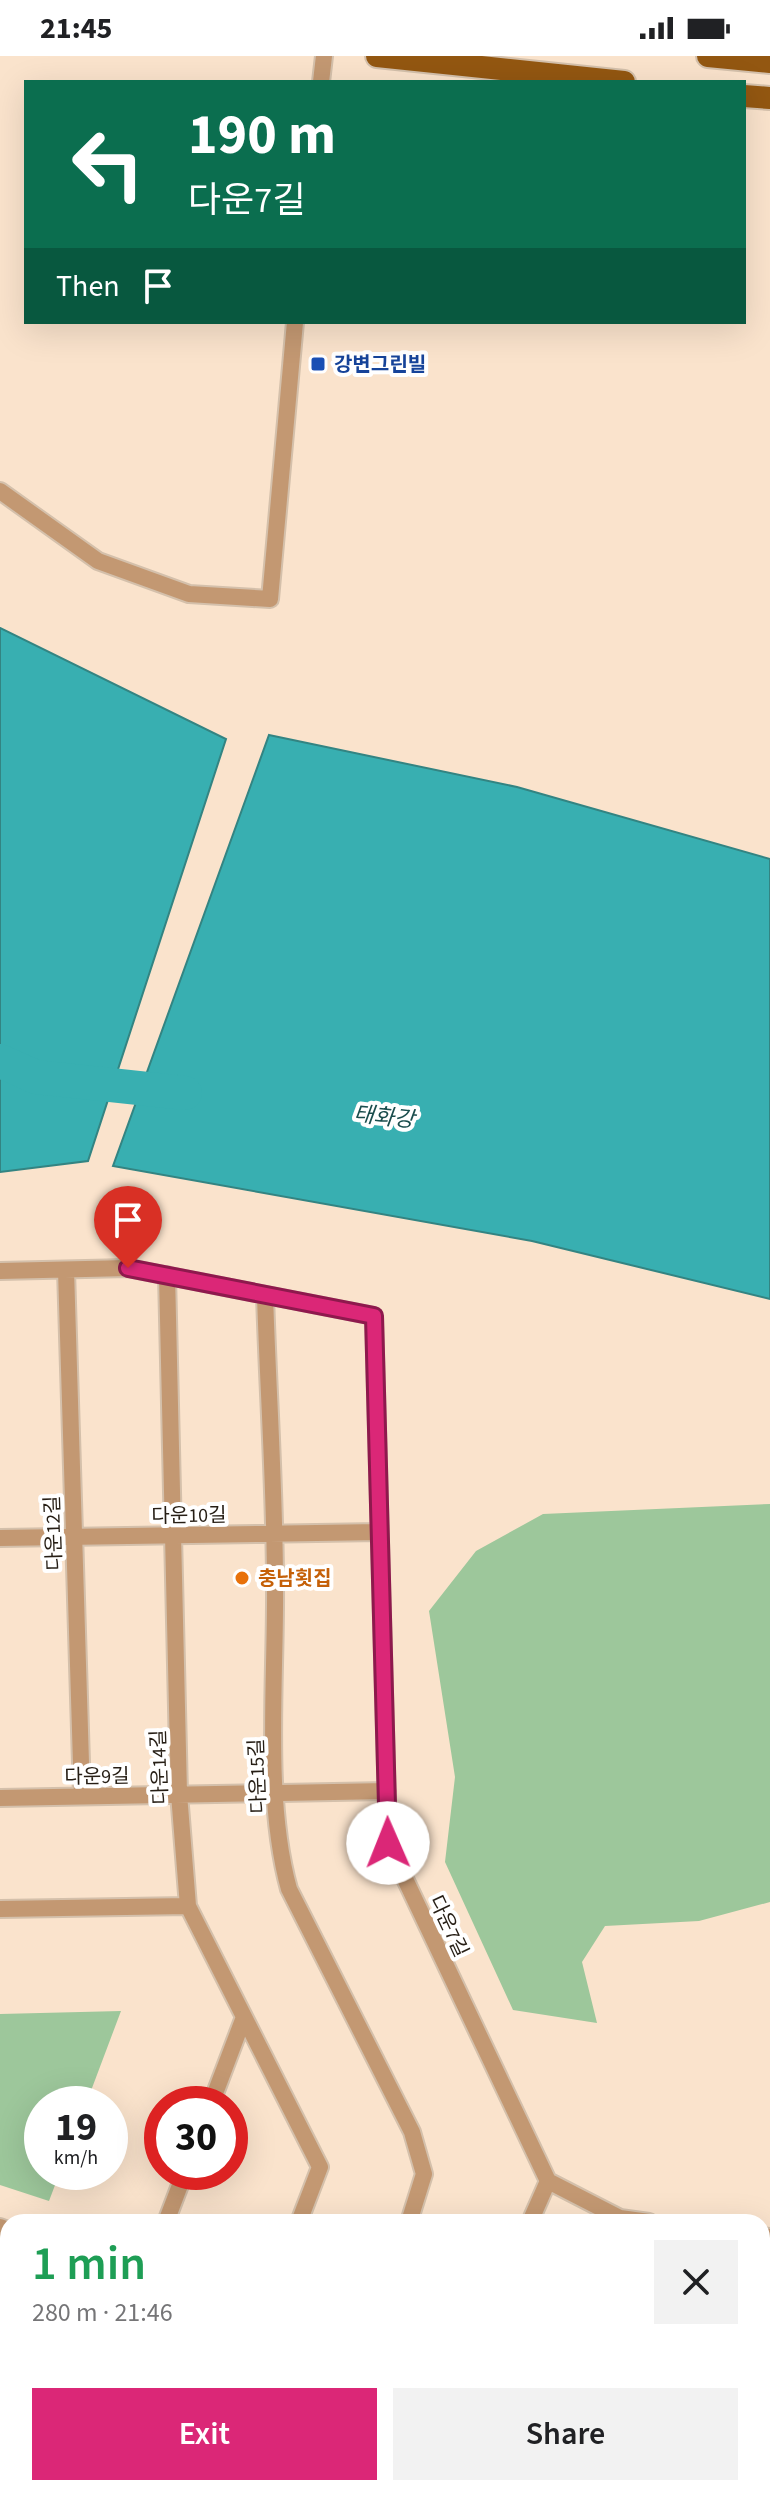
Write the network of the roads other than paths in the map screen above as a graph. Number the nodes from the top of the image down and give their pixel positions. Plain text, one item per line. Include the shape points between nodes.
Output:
1 (324, 56) edge
2 (377, 56) edge
3 (708, 56) edge
4 (770, 62) edge
5 (321, 80) edge
6 (605, 80) edge
7 (746, 96) edge
8 (770, 98) edge
9 (295, 324) edge
10 (0, 491) edge
11 (66, 1270) junction
12 (0, 1271) edge
13 (167, 1275) junction
14 (265, 1295) junction
15 (379, 1532) junction
16 (275, 1533) junction
17 (173, 1535) junction
18 (73, 1537) junction
19 (0, 1538) edge
20 (387, 1791) junction
21 (276, 1793) junction
22 (179, 1794) junction
23 (82, 1796) junction
24 (0, 1798) edge
25 (188, 1906) junction
26 (0, 1909) edge
27 (244, 2017) junction
28 (218, 2086) edge
29 (548, 2181) junction
30 (178, 2190) edge
31 (169, 2214) edge
32 (302, 2214) edge
33 (412, 2214) edge
34 (534, 2214) edge
35 (612, 2214) edge

1 - 5 street
2 - 6 main road
3 - 4 main road
7 - 8 main road
9 - 10 street via 270,599 189,594 98,561
11 - 12 street, 다운7길
11 - 13 street, 다운7길 via 128,1268
11 - 18 street, 다운12길
13 - 14 street, 다운7길
13 - 17 street, 다운14길
14 - 15 street, 다운7길 via 374,1316
14 - 16 street, 다운15길
15 - 16 street, 다운10길
15 - 20 street, 다운7길
16 - 17 street, 다운10길
16 - 21 street, 다운15길
17 - 18 street, 다운10길
17 - 22 street, 다운14길
18 - 19 street, 다운10길
18 - 23 street, 다운12길
20 - 21 street, 다운9길
20 - 29 street, 다운7길 via 388,1843
21 - 22 street, 다운9길
21 - 33 street, 다운15길 via 289,1889 412,2132 424,2174
22 - 23 street, 다운9길
22 - 25 street, 다운14길
23 - 24 street, 다운9길
25 - 26 street
25 - 27 street, 다운14길
27 - 28 street
27 - 32 street, 다운14길 via 320,2167
29 - 34 street
29 - 35 street
30 - 31 street

